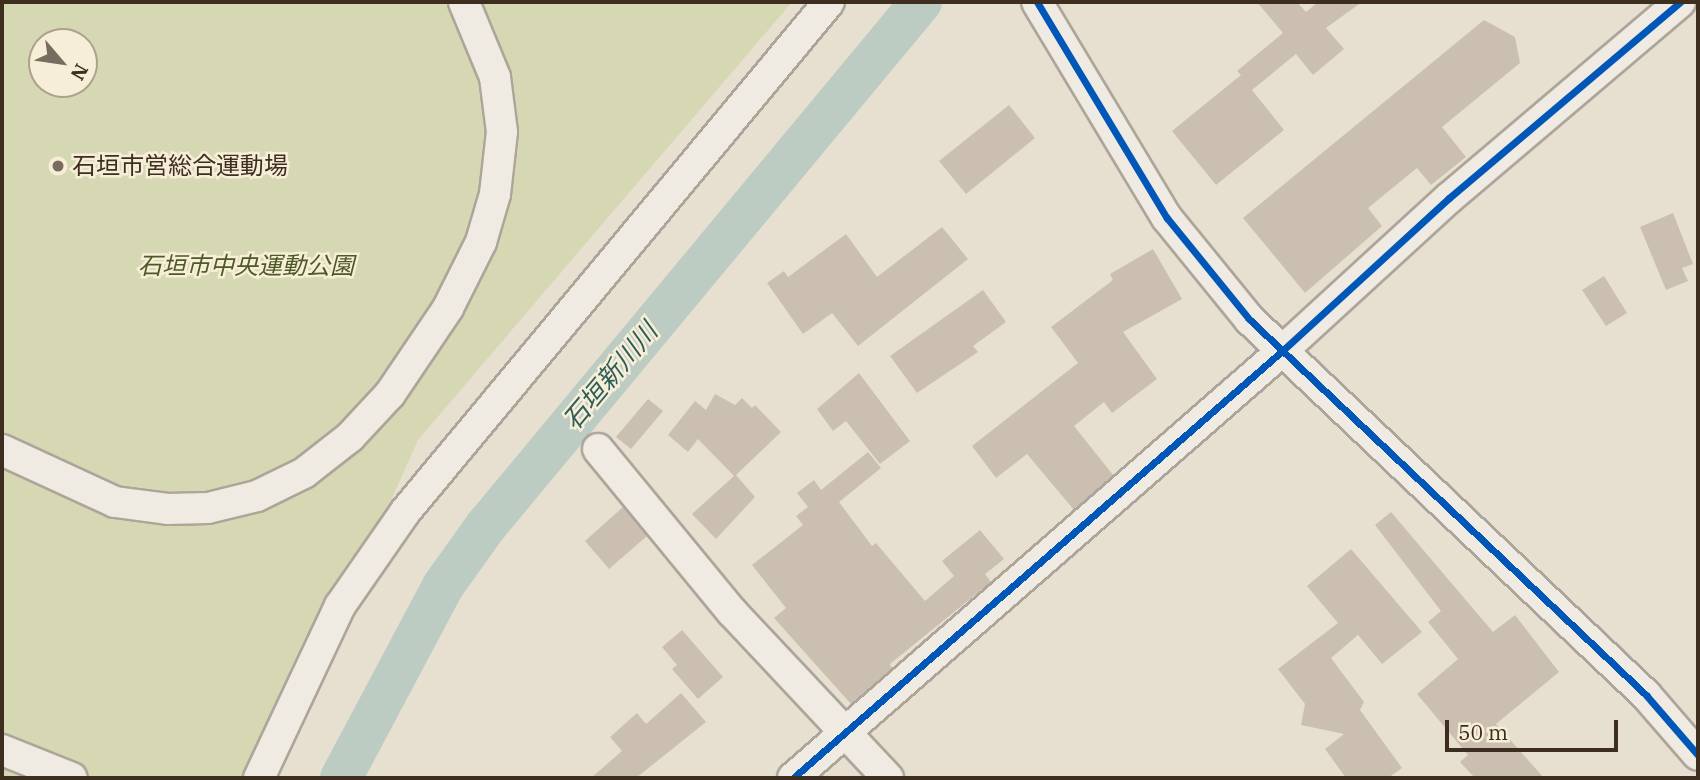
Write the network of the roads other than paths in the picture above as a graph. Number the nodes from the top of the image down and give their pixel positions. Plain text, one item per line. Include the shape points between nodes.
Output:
1 (464, 2) edge
2 (829, 2) edge
3 (1037, 2) edge
4 (1680, 2) edge
5 (1282, 351) junction
6 (598, 449) dead end
7 (2, 450) edge
8 (846, 731) junction
9 (2, 750) edge
10 (1698, 755) edge
11 (72, 778) edge
12 (258, 778) edge
13 (793, 778) edge
14 (888, 778) edge

1 - 7 street via 495,77 502,132 495,194 481,242 448,308 390,394 350,437 304,473 257,496 208,508 168,509 115,502
2 - 12 street via 405,512 340,606
3 - 5 street via 1167,218 1249,319
4 - 5 street via 1450,198
5 - 8 street
5 - 10 street via 1646,695
6 - 8 street via 732,612
8 - 13 street
8 - 14 street
9 - 11 street

